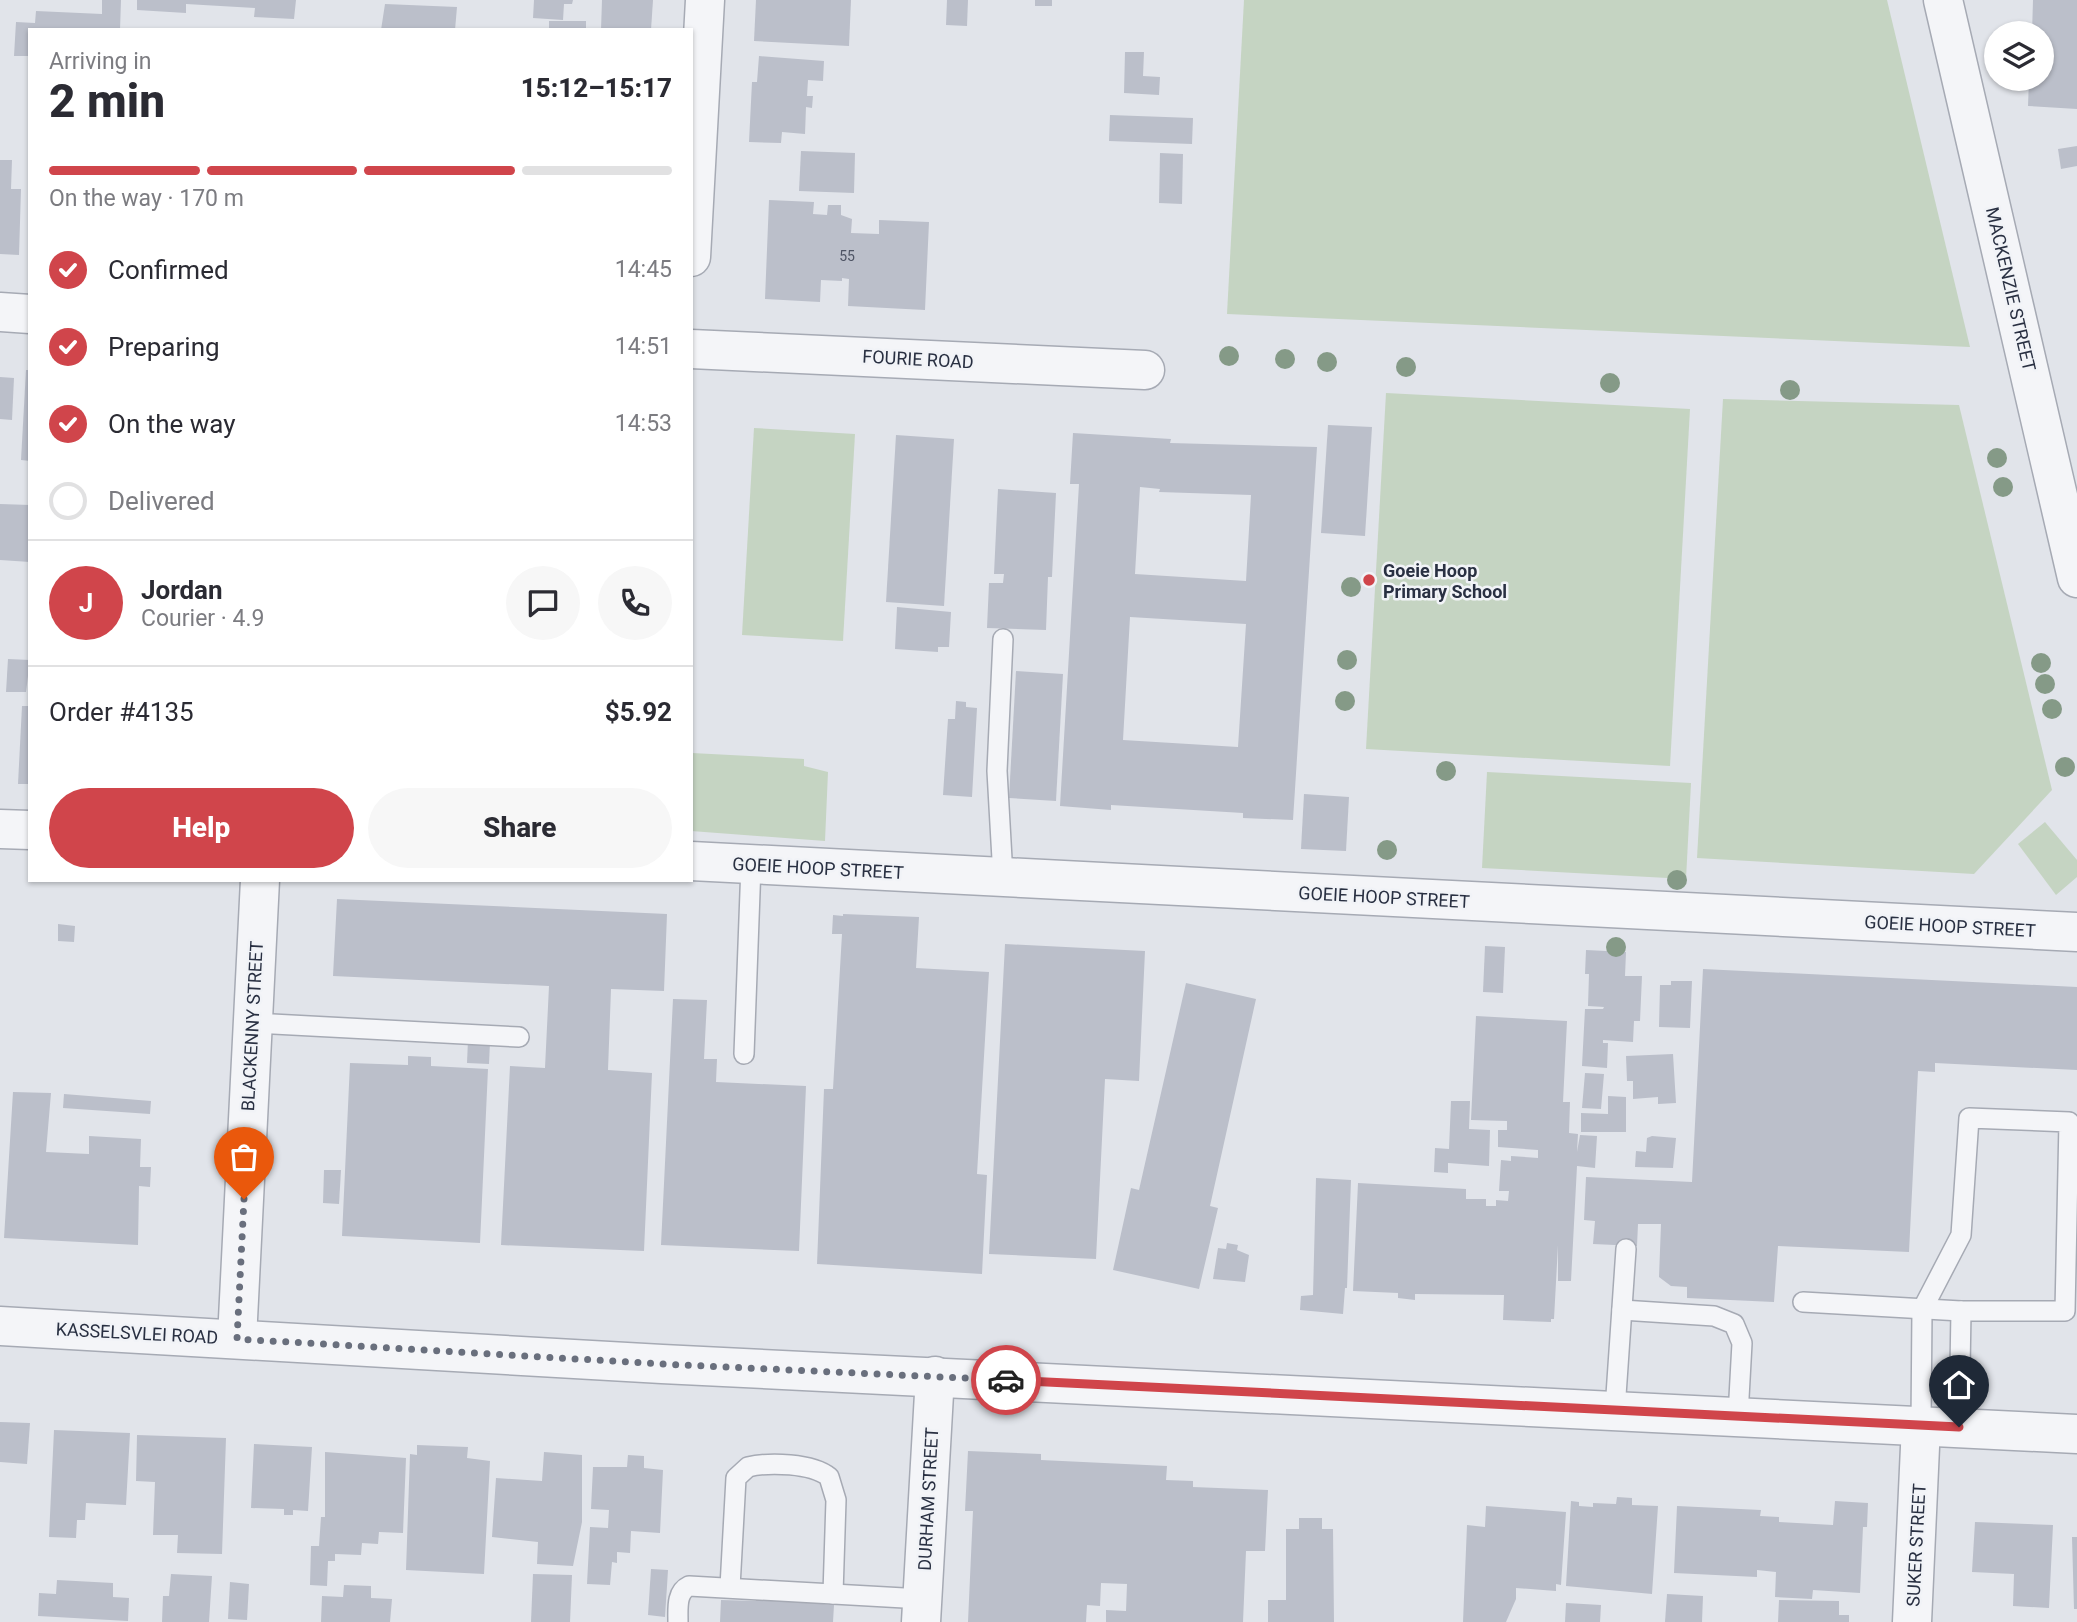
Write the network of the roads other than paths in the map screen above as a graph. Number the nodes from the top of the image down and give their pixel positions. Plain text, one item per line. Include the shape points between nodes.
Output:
1 (705, 0) edge
2 (1943, 0) edge
3 (693, 220) edge
4 (0, 312) edge
5 (28, 314) edge
6 (693, 349) edge
7 (1145, 370) dead end
8 (2067, 491) edge
9 (2077, 578) edge
10 (1003, 639) dead end
11 (0, 829) edge
12 (28, 830) edge
13 (693, 861) edge
14 (751, 865) junction
15 (1003, 877) junction
16 (260, 882) edge
17 (2077, 932) edge
18 (253, 1023) junction
19 (519, 1037) dead end
20 (744, 1054) dead end
21 (1626, 1249) dead end
22 (1803, 1302) dead end
23 (1622, 1310) junction
24 (1922, 1310) junction
25 (1962, 1311) junction
26 (0, 1326) edge
27 (237, 1339) junction
28 (935, 1376) junction
29 (1615, 1410) junction
30 (1738, 1416) junction
31 (1921, 1425) junction
32 (1959, 1427) junction
33 (2077, 1434) edge
34 (730, 1587) junction
35 (833, 1594) junction
36 (922, 1611) edge
37 (678, 1622) edge
38 (1912, 1622) edge

1 - 3 street
2 - 8 street, MACKENZIE STREET
4 - 5 street
6 - 7 street, FOURIE ROAD
8 - 9 street, MACKENZIE STREET
10 - 15 lane via 997,771
11 - 12 street
13 - 14 street, GOEIE HOOP STREET
14 - 15 street, GOEIE HOOP STREET
14 - 20 lane
15 - 17 street, GOEIE HOOP STREET
16 - 18 street, BLACKENNY STREET
18 - 19 lane
18 - 27 street, BLACKENNY STREET
21 - 23 lane
22 - 24 lane
23 - 29 lane
23 - 30 lane via 1714,1316 1734,1324 1742,1343
24 - 25 lane
24 - 25 lane via 1962,1235 1969,1118 2069,1122 2065,1311
24 - 31 lane
25 - 32 lane
26 - 27 street, KASSELSVLEI ROAD
27 - 28 street, KASSELSVLEI ROAD
28 - 29 street, KASSELSVLEI ROAD
28 - 36 street, DURHAM STREET
29 - 30 street, KASSELSVLEI ROAD
30 - 31 street, KASSELSVLEI ROAD
31 - 32 street, KASSELSVLEI ROAD
31 - 38 street, SUKER STREET
32 - 33 street, KASSELSVLEI ROAD
34 - 35 lane
34 - 35 lane via 736,1478 748,1467 780,1466 817,1469 832,1483 836,1500
34 - 37 lane via 685,1587 679,1597
35 - 36 lane

